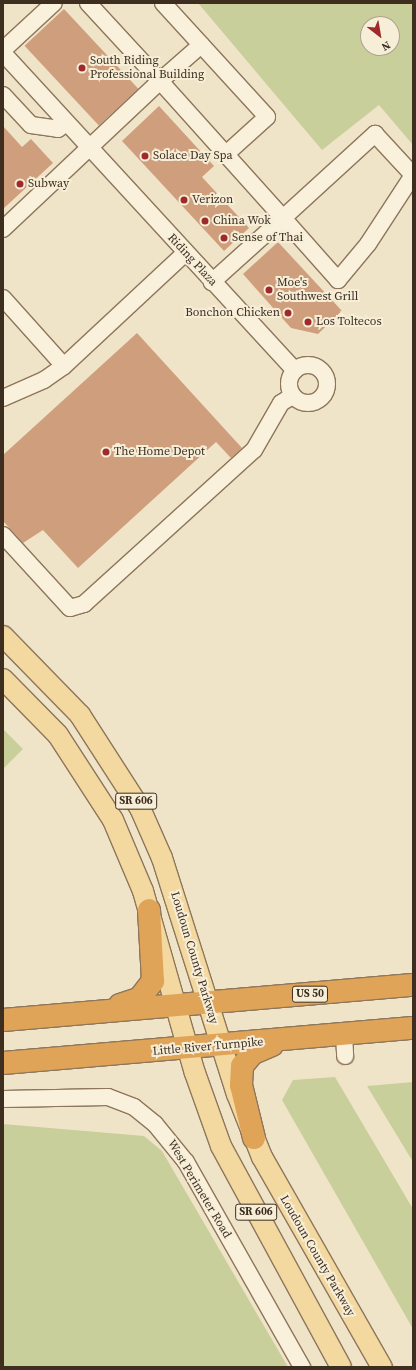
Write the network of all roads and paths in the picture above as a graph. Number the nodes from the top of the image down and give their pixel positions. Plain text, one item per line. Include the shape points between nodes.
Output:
1 (54, 3) edge
2 (88, 3) edge
3 (163, 3) edge
4 (201, 45) junction
5 (3, 52) edge
6 (160, 81) junction
7 (3, 95) edge
8 (65, 124) junction
9 (89, 149) junction
10 (226, 154) junction
11 (283, 218) junction
12 (3, 229) edge
13 (185, 253) junction
14 (212, 282) junction
15 (3, 298) edge
16 (64, 366) junction
17 (295, 370) junction
18 (292, 396) junction
19 (3, 398) edge
20 (3, 535) edge
21 (3, 636) edge
22 (3, 679) edge
23 (149, 910) junction
24 (413, 985) edge
25 (208, 1003) junction
26 (176, 1006) junction
27 (81, 1014) junction
28 (3, 1020) edge
29 (413, 1028) edge
30 (344, 1034) junction
31 (298, 1038) junction
32 (222, 1045) junction
33 (188, 1049) junction
34 (345, 1056) dead end
35 (3, 1063) edge
36 (3, 1099) edge
37 (254, 1138) junction
38 (302, 1367) edge
39 (341, 1367) edge
40 (382, 1367) edge

1 - 5 lane
2 - 6 lane
3 - 4 lane
4 - 6 lane
4 - 10 lane via 267,117
5 - 8 lane, Riding Plaza
6 - 9 lane
6 - 10 lane
7 - 8 lane via 31,125 58,129
8 - 9 lane, Riding Plaza
9 - 12 lane
9 - 13 lane, Riding Plaza
10 - 11 lane
11 - 11 lane via 338,280 368,244 413,175 375,134
11 - 14 lane
13 - 14 lane, Riding Plaza
13 - 16 lane
14 - 17 lane, Riding Plaza
15 - 16 lane
16 - 19 lane via 44,380
17 - 18 lane via 288,385
17 - 18 lane via 305,365 317,367 325,376 327,388 321,398 309,404
18 - 20 lane via 277,409 254,450 84,604 70,608
21 - 25 main road, Loudoun County Parkway / SR 606 via 80,715 124,780 162,858
22 - 23 main road, SR 606 via 58,735 83,768 123,840
23 - 26 main road, SR 606
23 - 27 highway via 153,970 150,988 132,1002
24 - 25 highway, US 50
25 - 26 highway, US 50
25 - 32 main road, Loudoun County Parkway / SR 606
26 - 27 highway, US 50
26 - 33 main road, SR 606
27 - 28 highway, US 50
29 - 30 highway, Little River Turnpike
30 - 31 highway, Little River Turnpike
30 - 34 lane
31 - 32 highway, Little River Turnpike
31 - 37 highway via 260,1048 242,1066 241,1085
32 - 33 highway, Little River Turnpike
32 - 37 main road, Loudoun County Parkway / SR 606
33 - 35 highway, Little River Turnpike
33 - 39 main road, SR 606 via 227,1159
36 - 38 lane, West Perimeter Road via 86,1096 124,1101 160,1129 186,1162
37 - 40 main road, Loudoun County Parkway / SR 606 via 340,1297

